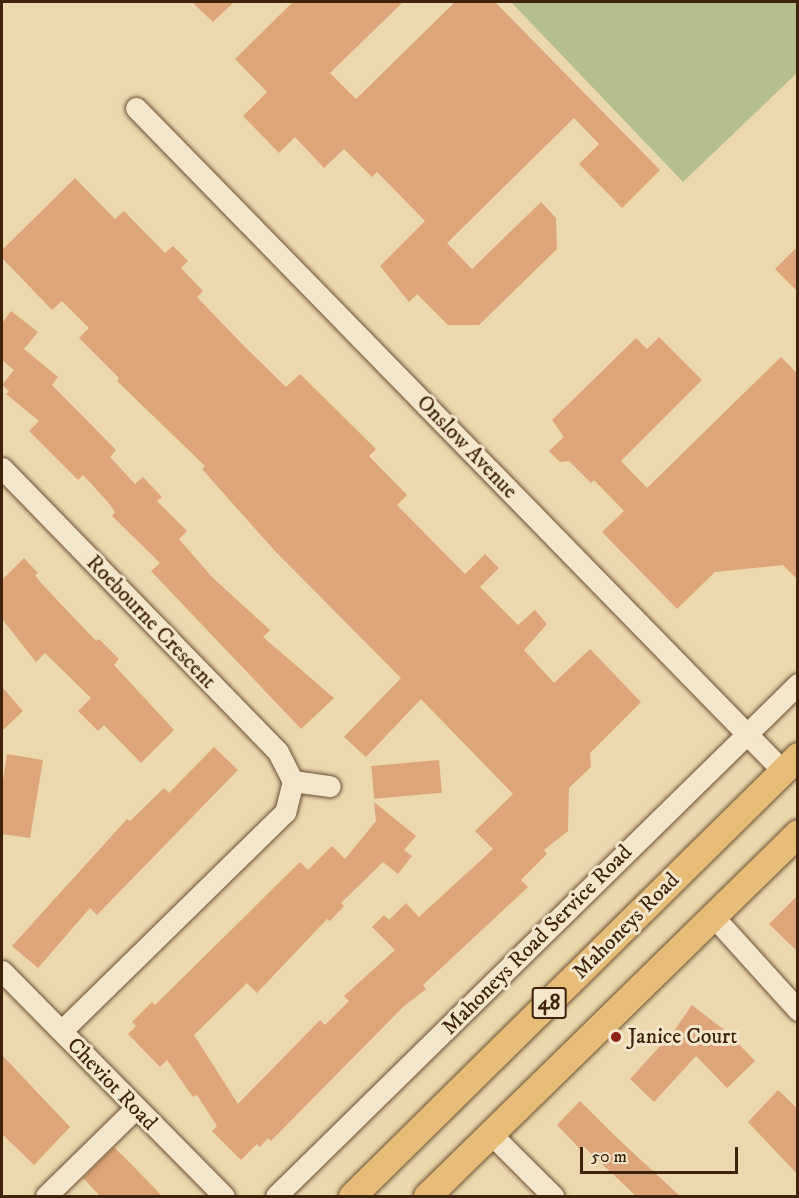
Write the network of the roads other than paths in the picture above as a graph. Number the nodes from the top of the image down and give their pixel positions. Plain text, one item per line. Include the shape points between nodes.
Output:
1 (136, 108) dead end
2 (2, 468) edge
3 (798, 684) edge
4 (746, 734) junction
5 (793, 771) edge
6 (293, 781) junction
7 (330, 786) dead end
8 (798, 833) edge
9 (713, 916) junction
10 (2, 971) edge
11 (798, 1010) edge
12 (61, 1031) junction
13 (136, 1108) junction
14 (491, 1134) junction
15 (46, 1197) edge
16 (224, 1197) edge
17 (276, 1197) edge
18 (352, 1197) edge
19 (427, 1197) edge
20 (553, 1197) edge

1 - 4 street, Onslow Avenue
2 - 6 street, Roebourne Crescent via 278,752
3 - 4 street, Mahoneys Road Service Road
4 - 5 street, Onslow Avenue
4 - 17 street, Mahoneys Road Service Road
5 - 18 main road, Mahoneys Road / 48
6 - 7 street
6 - 12 street via 285,812
8 - 9 main road, 48
9 - 11 street
9 - 14 main road, 48
10 - 12 street, Cheviot Road
12 - 13 street, Cheviot Road
13 - 15 street
13 - 16 street, Cheviot Road
14 - 19 main road, 48
14 - 20 street

